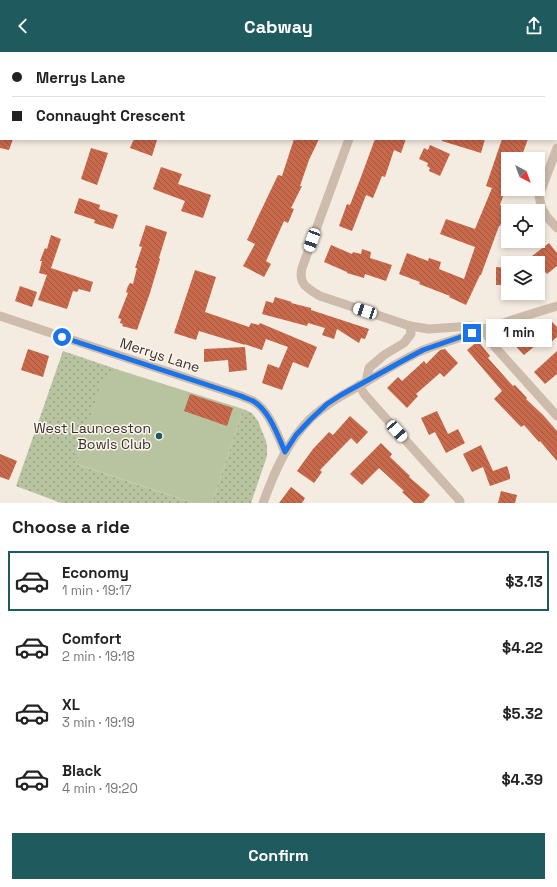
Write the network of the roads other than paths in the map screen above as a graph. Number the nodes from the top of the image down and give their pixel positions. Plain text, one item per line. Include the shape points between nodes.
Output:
1 (349, 140) edge
2 (557, 148) edge
3 (557, 228) edge
4 (557, 306) edge
5 (0, 316) edge
6 (410, 326) junction
7 (484, 329) junction
8 (362, 384) junction
9 (557, 416) edge
10 (285, 452) junction
11 (460, 502) dead end
12 (263, 503) edge

1 - 6 street via 302,268 302,283 320,296
2 - 3 street via 539,196 547,217
4 - 7 street
5 - 10 street, Merrys Lane via 254,401 268,417
6 - 7 street via 429,329 471,326
6 - 8 street via 411,334 404,343 369,368
7 - 8 street via 423,350
7 - 9 street via 495,346
8 - 10 street via 327,404 296,435
8 - 11 street via 365,395
10 - 12 street

